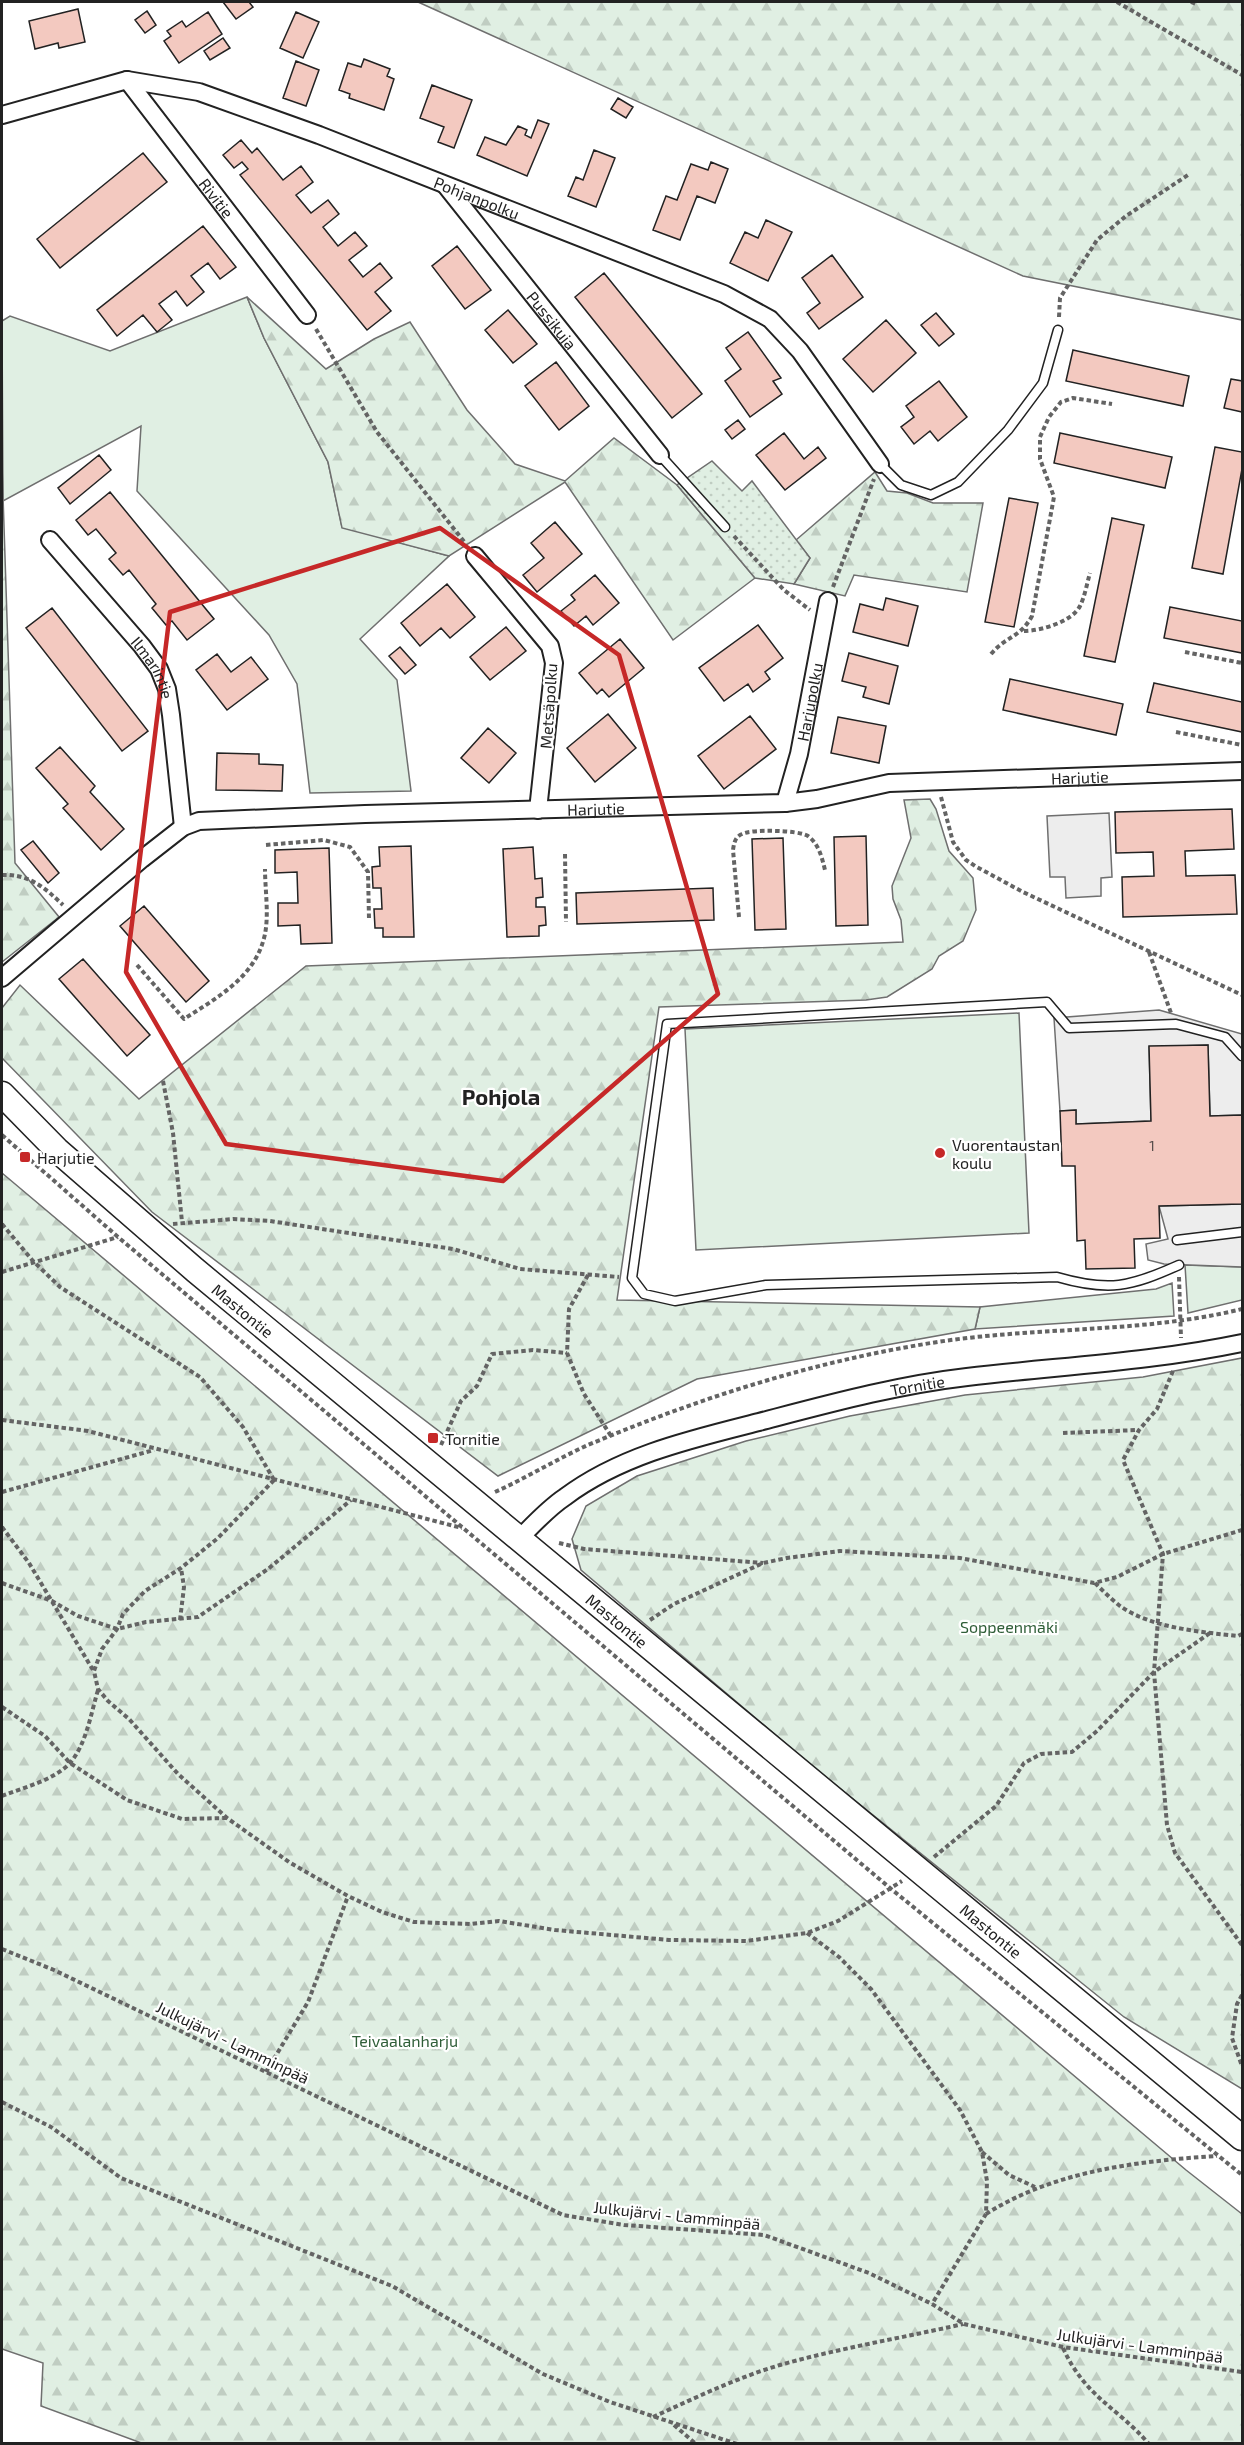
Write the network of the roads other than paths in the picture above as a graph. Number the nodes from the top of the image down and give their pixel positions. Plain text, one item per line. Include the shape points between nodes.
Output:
1 (127, 80) junction
2 (2, 115) edge
3 (445, 186) junction
4 (308, 315) road end
5 (1058, 330) road end
6 (660, 455) joint
7 (880, 464) joint
8 (725, 527) road end
9 (50, 540) dead end
10 (475, 556) road end
11 (828, 602) road end
12 (1242, 771) edge
13 (785, 803) junction
14 (538, 810) junction
15 (183, 827) junction
16 (2, 978) edge
17 (1242, 1056) edge
18 (2, 1094) edge
19 (1242, 1232) edge
20 (1177, 1240) dead end
21 (1179, 1265) road end
22 (1242, 1343) edge
23 (518, 1540) junction
24 (1242, 2138) edge

1 - 2 street, Pohjanpolku
1 - 3 street, Pohjanpolku via 199,92
1 - 4 street, Rivitie
3 - 6 street, Pussikuja
3 - 7 street, Pohjanpolku via 724,294 770,319 800,351
5 - 7 lane via 1043,383 1008,430 958,482 932,495 901,485
6 - 8 lane
9 - 15 street, Ilmarintie via 159,669 170,706
10 - 14 street, Metsäpolku via 550,646 554,663
11 - 13 street, Harjupolku via 799,754
12 - 13 street, Harjutie via 889,783
13 - 14 street, Harjutie
14 - 15 street, Harjutie via 226,819
15 - 16 street, Harjutie
17 - 21 lane via 1225,1037 1176,1024 1069,1028 1047,1002 667,1024 632,1278 644,1294 675,1301 766,1285 1057,1277 1090,1286 1129,1284
18 - 23 main road, Mastontie via 57,1150 146,1229
19 - 20 lane
22 - 23 street, Tornitie via 1180,1355 903,1387 678,1444 621,1464 574,1490
23 - 24 main road, Mastontie

